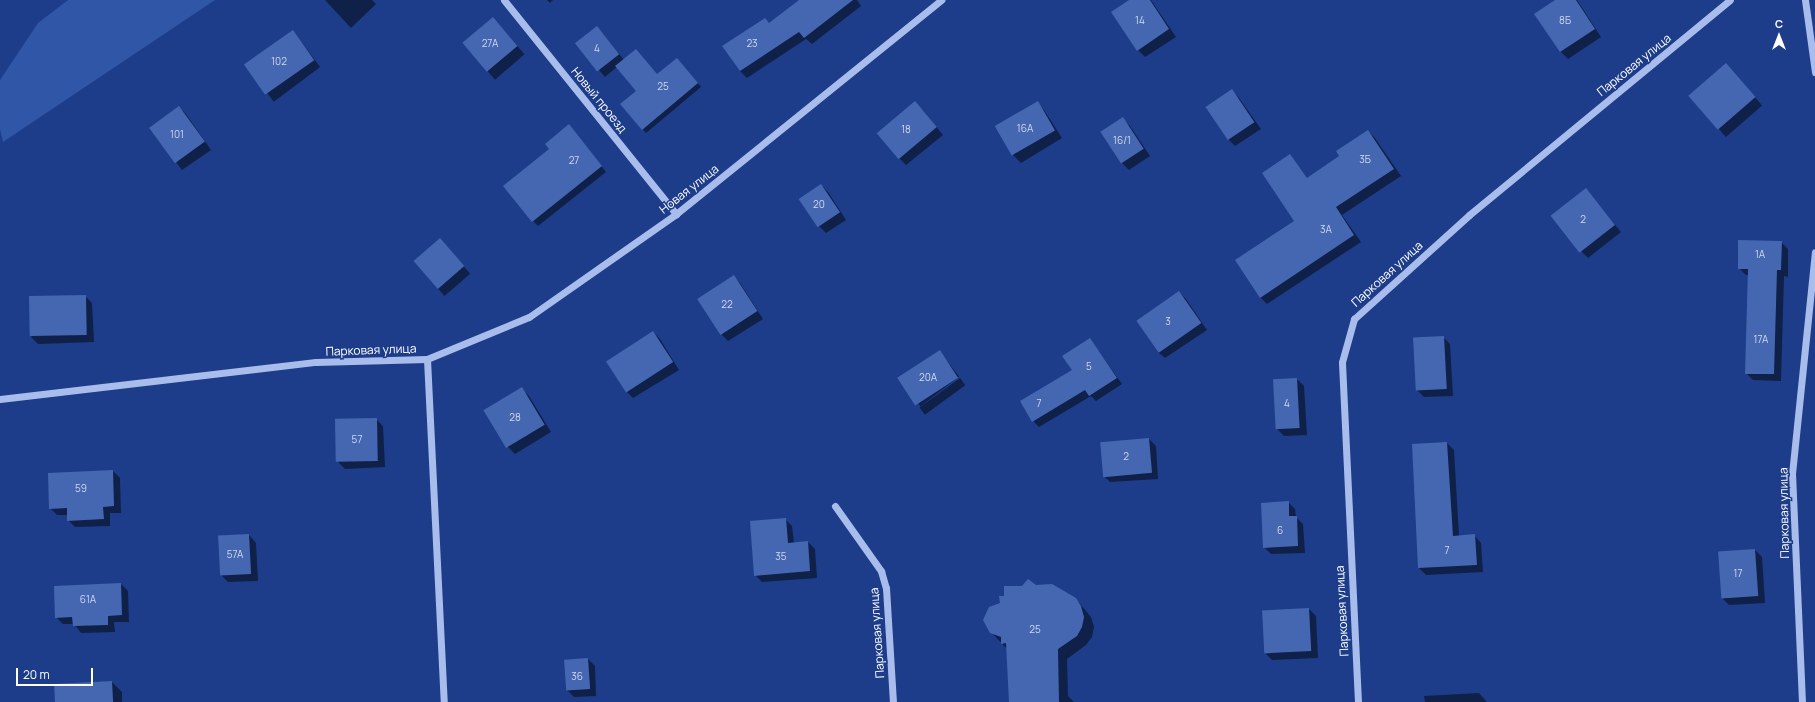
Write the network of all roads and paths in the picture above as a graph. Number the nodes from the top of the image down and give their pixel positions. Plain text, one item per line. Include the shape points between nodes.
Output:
1 (504, 0) edge
2 (941, 0) edge
3 (1730, 0) edge
4 (1805, 0) edge
5 (1815, 72) edge
6 (676, 214) junction
7 (1815, 252) edge
8 (427, 359) junction
9 (0, 399) edge
10 (835, 506) dead end
11 (444, 702) edge
12 (893, 702) edge
13 (1358, 702) edge
14 (1802, 702) edge

1 - 6 street, Новый проезд
2 - 6 street, Новая улица
3 - 13 street, Парковая улица via 1469,214 1354,319 1342,362
4 - 5 street
6 - 8 street, Новая улица via 529,317
7 - 14 street, Парковая улица via 1792,474
8 - 9 street, Парковая улица via 316,362
8 - 11 street, Парковая улица
10 - 12 street, Парковая улица via 881,571 886,588

